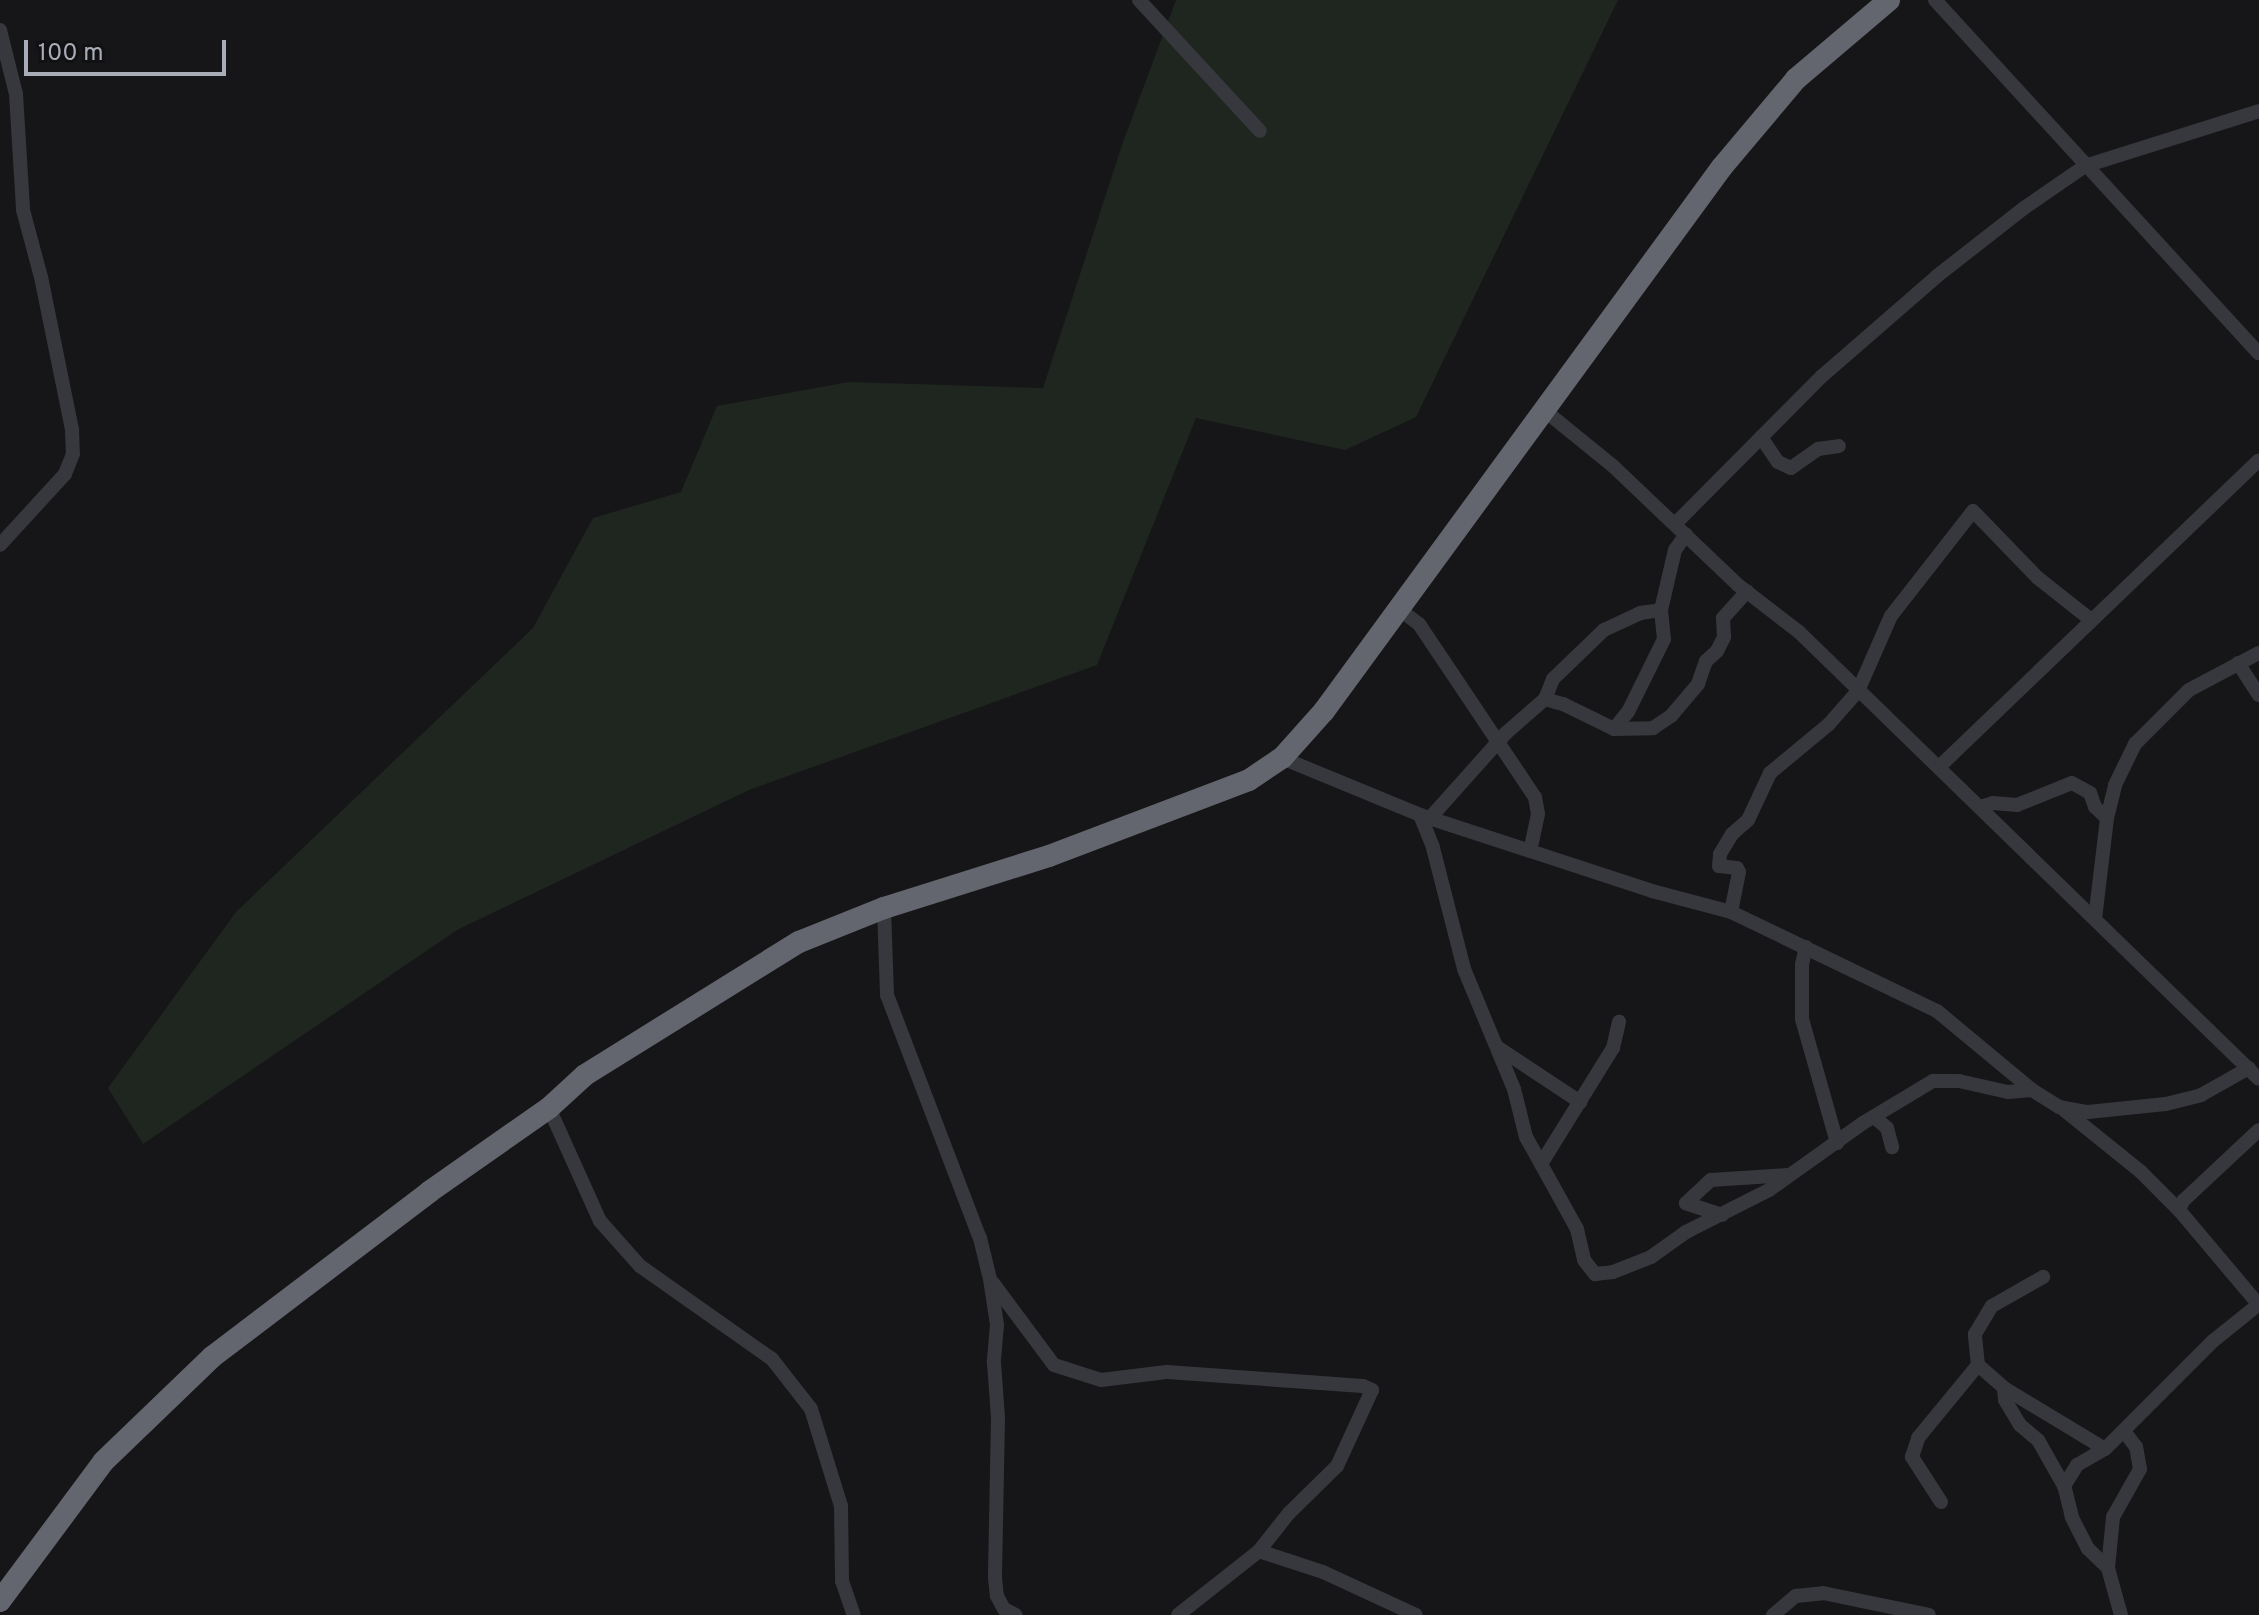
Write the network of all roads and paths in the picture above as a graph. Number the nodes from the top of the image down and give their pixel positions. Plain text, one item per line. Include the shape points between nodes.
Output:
1 (1139, 0) edge
2 (1889, 0) edge
3 (1935, 0) edge
4 (0, 30) edge
5 (2259, 111) edge
6 (1260, 131) dead end
7 (2085, 166) junction
8 (2259, 353) edge
9 (1544, 410) junction
10 (1761, 437) junction
11 (1839, 446) dead end
12 (2259, 460) edge
13 (1680, 529) junction
14 (0, 545) edge
15 (1747, 591) junction
16 (1399, 609) junction
17 (1661, 610) junction
18 (2090, 619) junction
19 (2259, 653) edge
20 (2238, 663) junction
21 (1858, 691) junction
22 (2259, 695) edge
23 (1545, 699) junction
24 (1614, 729) junction
25 (1496, 744) junction
26 (1282, 758) junction
27 (1939, 767) junction
28 (1980, 807) junction
29 (1425, 816) junction
30 (2107, 818) junction
31 (1530, 851) junction
32 (884, 908) junction
33 (1731, 912) junction
34 (2095, 919) junction
35 (1806, 947) junction
36 (1619, 1022) dead end
37 (1497, 1047) junction
38 (2254, 1074) edge
39 (2032, 1090) junction
40 (1580, 1102) junction
41 (2059, 1107) junction
42 (549, 1108) junction
43 (1874, 1117) junction
44 (2259, 1130) edge
45 (1837, 1143) junction
46 (1892, 1147) dead end
47 (1541, 1164) junction
48 (1789, 1175) junction
49 (2179, 1210) junction
50 (1722, 1215) junction
51 (2043, 1277) dead end
52 (990, 1279) junction
53 (2259, 1305) edge
54 (1978, 1365) junction
55 (2004, 1388) junction
56 (2124, 1431) junction
57 (2105, 1449) junction
58 (2064, 1486) junction
59 (1941, 1502) dead end
60 (1259, 1551) junction
61 (2108, 1568) junction
62 (0, 1601) edge
63 (854, 1615) edge
64 (1016, 1615) edge
65 (1178, 1615) edge
66 (1416, 1615) edge
67 (1773, 1615) edge
68 (1929, 1615) edge
69 (2121, 1615) edge

1 - 6 street
2 - 9 highway via 1796,79 1722,167
3 - 7 street
4 - 14 street via 16,94 23,210 44,292 73,454 65,474
5 - 7 street
7 - 8 street
7 - 10 street via 1937,276
9 - 13 street
9 - 16 highway
10 - 11 street via 1778,462 1791,468 1818,449
10 - 13 street
12 - 18 street
13 - 15 street
13 - 17 street
15 - 21 street via 1799,632
15 - 24 street via 1723,618 1724,637 1717,651 1671,716 1653,728
16 - 25 street via 1419,624
16 - 26 highway via 1324,711
17 - 23 street via 1640,613 1604,630 1553,679
17 - 24 street via 1664,639
18 - 21 street via 2047,587 1973,511 1891,616
18 - 27 street
19 - 20 street
20 - 22 street
20 - 30 street via 2189,690 2135,744 2115,785
21 - 27 street
21 - 33 street via 1829,724 1770,773 1748,820 1720,854 1719,866 1739,872
23 - 24 street
23 - 25 street
25 - 29 street
25 - 31 street via 1538,806
26 - 29 street
26 - 32 highway via 1249,780 1049,856
27 - 28 street
28 - 30 street via 2017,805 2072,783 2090,793
28 - 34 street
29 - 31 street
29 - 37 street via 1464,969
30 - 34 street
31 - 33 street
32 - 42 highway via 799,942 729,982 585,1075
32 - 52 street via 887,995 976,1226
33 - 35 street
34 - 38 street
35 - 39 street via 1937,1011
35 - 45 street via 1802,1019
36 - 40 street via 1613,1048
37 - 40 street
37 - 47 street via 1526,1137
38 - 41 street via 2166,1104 2088,1112
39 - 41 street
39 - 43 street via 2008,1092 1933,1081
40 - 47 street
41 - 49 street via 2141,1172
42 - 62 highway via 212,1357 104,1461
42 - 63 street via 600,1221 640,1266 772,1359 811,1409 841,1506 842,1581
43 - 45 street
43 - 46 street via 1887,1128
44 - 49 street
45 - 48 street
47 - 50 street via 1595,1274 1631,1266
48 - 50 street
48 - 50 street via 1711,1180 1686,1203
49 - 53 street
51 - 54 street via 1992,1306 1975,1334
52 - 60 street via 1054,1365 1101,1380 1167,1372 1372,1390 1337,1466
52 - 64 street via 997,1325 995,1578 1004,1609
53 - 56 street via 2213,1341
54 - 55 street
54 - 59 street via 1918,1438 1912,1457
55 - 57 street
55 - 58 street via 2020,1425 2038,1440
56 - 57 street
56 - 61 street via 2136,1447 2140,1469 2113,1517
57 - 58 street via 2077,1465
58 - 61 street via 2083,1538
60 - 65 street
60 - 66 street via 1323,1572
61 - 69 street
67 - 68 street via 1796,1596 1823,1593

